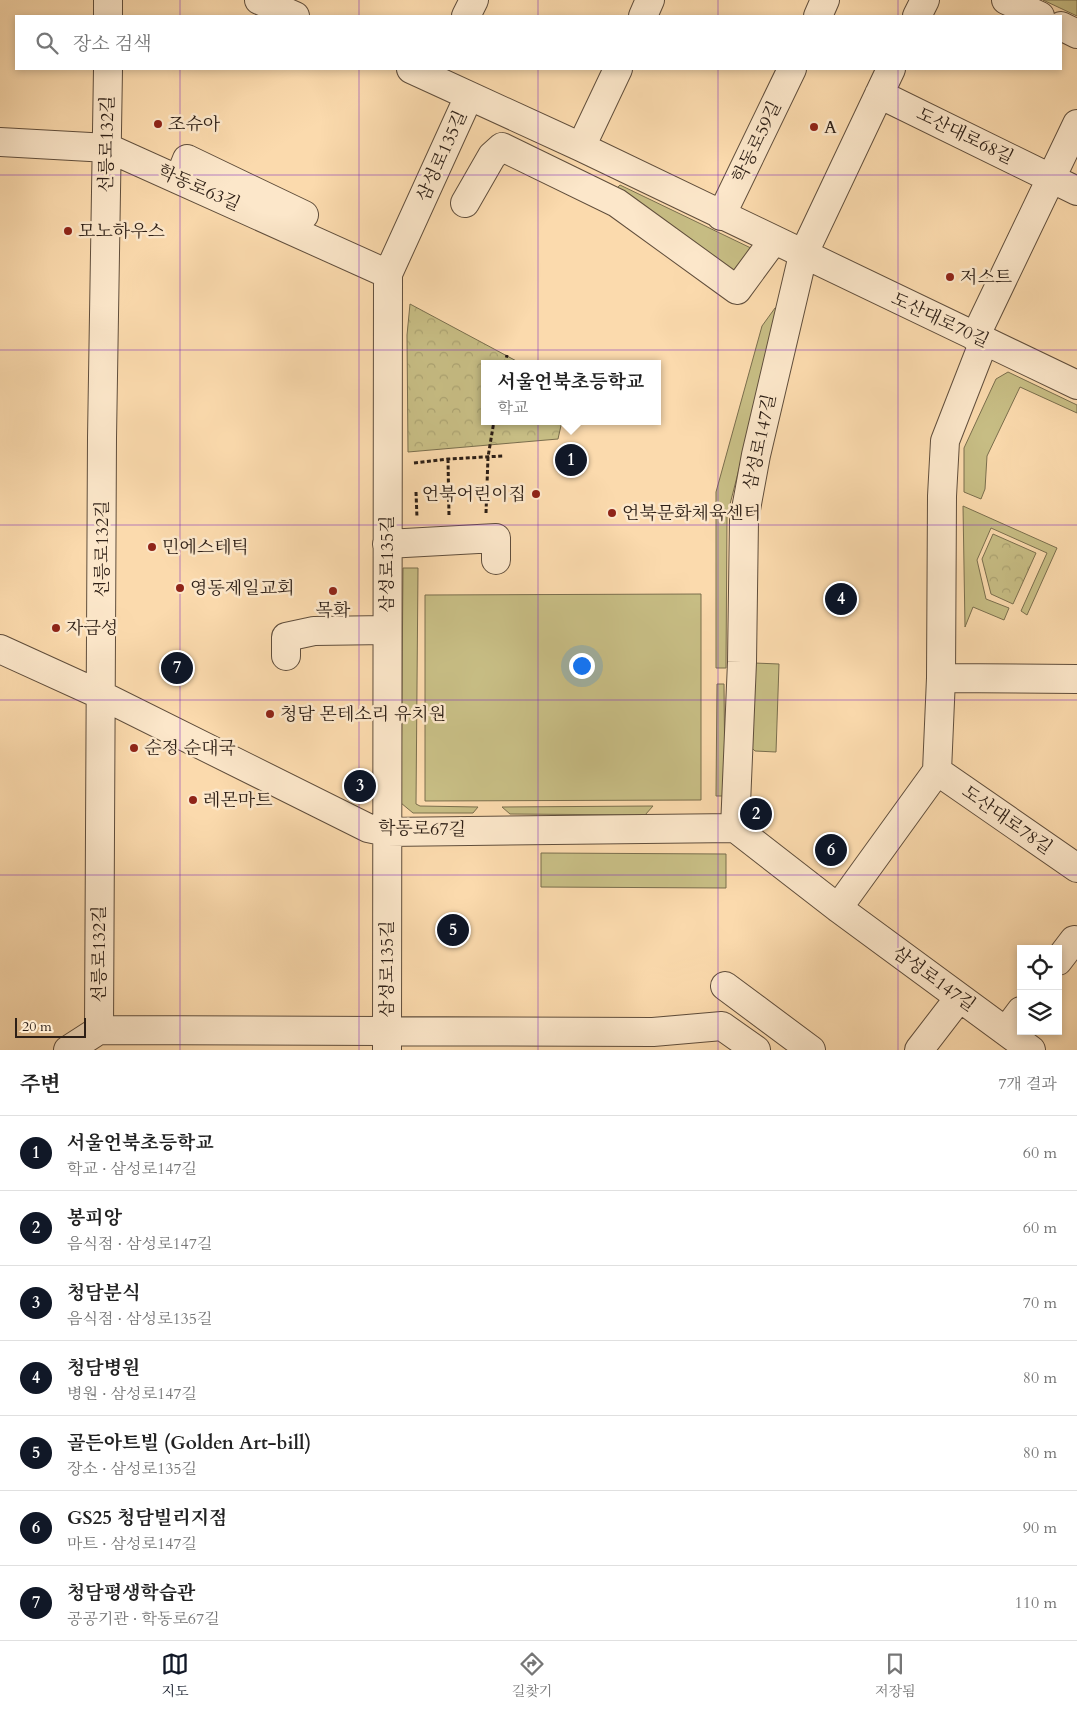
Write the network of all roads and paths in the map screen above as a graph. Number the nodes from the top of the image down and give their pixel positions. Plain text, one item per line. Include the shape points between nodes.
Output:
1 (108, 0) edge
2 (259, 0) edge
3 (474, 0) edge
4 (650, 0) edge
5 (825, 0) edge
6 (925, 0) edge
7 (1006, 0) edge
8 (293, 10) edge
9 (108, 15) edge
10 (466, 15) edge
11 (643, 15) edge
12 (818, 15) edge
13 (918, 15) edge
14 (1038, 15) edge
15 (1062, 26) edge
16 (1077, 34) edge
17 (108, 70) edge
18 (416, 70) edge
19 (618, 70) edge
20 (792, 70) edge
21 (891, 70) edge
22 (439, 75) edge
23 (879, 94) junction
24 (469, 96) junction
25 (1077, 124) edge
26 (0, 142) edge
27 (108, 148) junction
28 (581, 148) junction
29 (1050, 177) junction
30 (178, 178) junction
31 (1077, 191) edge
32 (465, 203) dead end
33 (721, 216) junction
34 (345, 236) dead end
35 (773, 241) junction
36 (803, 255) junction
37 (388, 274) junction
38 (980, 339) junction
39 (507, 355) dead end
40 (506, 360) edge
41 (1077, 385) edge
42 (493, 425) edge
43 (503, 456) dead end
44 (488, 457) junction
45 (448, 459) junction
46 (415, 472) dead end
47 (416, 490) dead end
48 (450, 540) junction
49 (387, 544) junction
50 (418, 545) junction
51 (492, 546) junction
52 (387, 630) junction
53 (0, 649) edge
54 (286, 656) dead end
55 (941, 678) junction
56 (1077, 679) edge
57 (102, 696) junction
58 (937, 772) junction
59 (734, 828) junction
60 (387, 832) junction
61 (1077, 868) edge
62 (838, 908) junction
63 (959, 998) junction
64 (1013, 1021) edge
65 (722, 1026) junction
66 (99, 1030) junction
67 (545, 1040) edge
68 (387, 1041) edge
69 (68, 1050) edge
70 (756, 1050) edge
71 (811, 1050) edge
72 (919, 1050) edge
73 (1031, 1050) edge

1 - 9 street
2 - 8 street
3 - 10 street
4 - 11 street
5 - 12 street
6 - 13 street
7 - 14 street
15 - 16 street
17 - 27 street, 선릉로132길
18 - 22 street
19 - 28 street
20 - 33 street, 학동로59길
21 - 23 street, 삼성로147길
22 - 24 street
23 - 29 street, 도산대로68길
23 - 36 street, 삼성로147길
24 - 28 street
24 - 37 street, 삼성로135길
25 - 29 street
26 - 27 street, 학동로63길
27 - 30 street, 학동로63길
27 - 57 street, 선릉로132길 via 102,438
28 - 33 street
29 - 31 street, 도산대로68길
29 - 38 street
30 - 34 street via 187,158
30 - 37 street, 학동로63길
32 - 35 street via 492,156 502,147 617,203 737,290
33 - 35 street
35 - 36 street
36 - 38 street, 도산대로70길
36 - 59 street, 삼성로147길 via 744,520 742,662
37 - 49 street, 삼성로135길
38 - 41 street, 도산대로70길
38 - 55 street via 945,441
39 - 40 path
42 - 44 path
43 - 44 path
44 - 45 path
44 - 51 path
45 - 46 path via 414,463
45 - 48 path
47 - 50 path
48 - 50 street
48 - 51 street
49 - 50 street
49 - 51 street
49 - 52 street, 삼성로135길
52 - 54 street via 314,631 286,637
52 - 60 street, 삼성로135길
53 - 57 street, 학동로67길
55 - 56 street
55 - 58 street
57 - 60 street, 학동로67길 via 368,828
57 - 66 street, 선릉로132길
58 - 61 street, 도산대로78길
58 - 62 street
59 - 60 street, 학동로67길 via 668,817
59 - 62 street, 삼성로147길
60 - 68 street, 삼성로135길
62 - 63 street, 삼성로147길
63 - 64 street, 삼성로147길
63 - 72 street
64 - 73 street, 삼성로147길
65 - 67 street
65 - 70 street
65 - 71 street via 724,986
66 - 68 street
66 - 69 street
67 - 68 street

